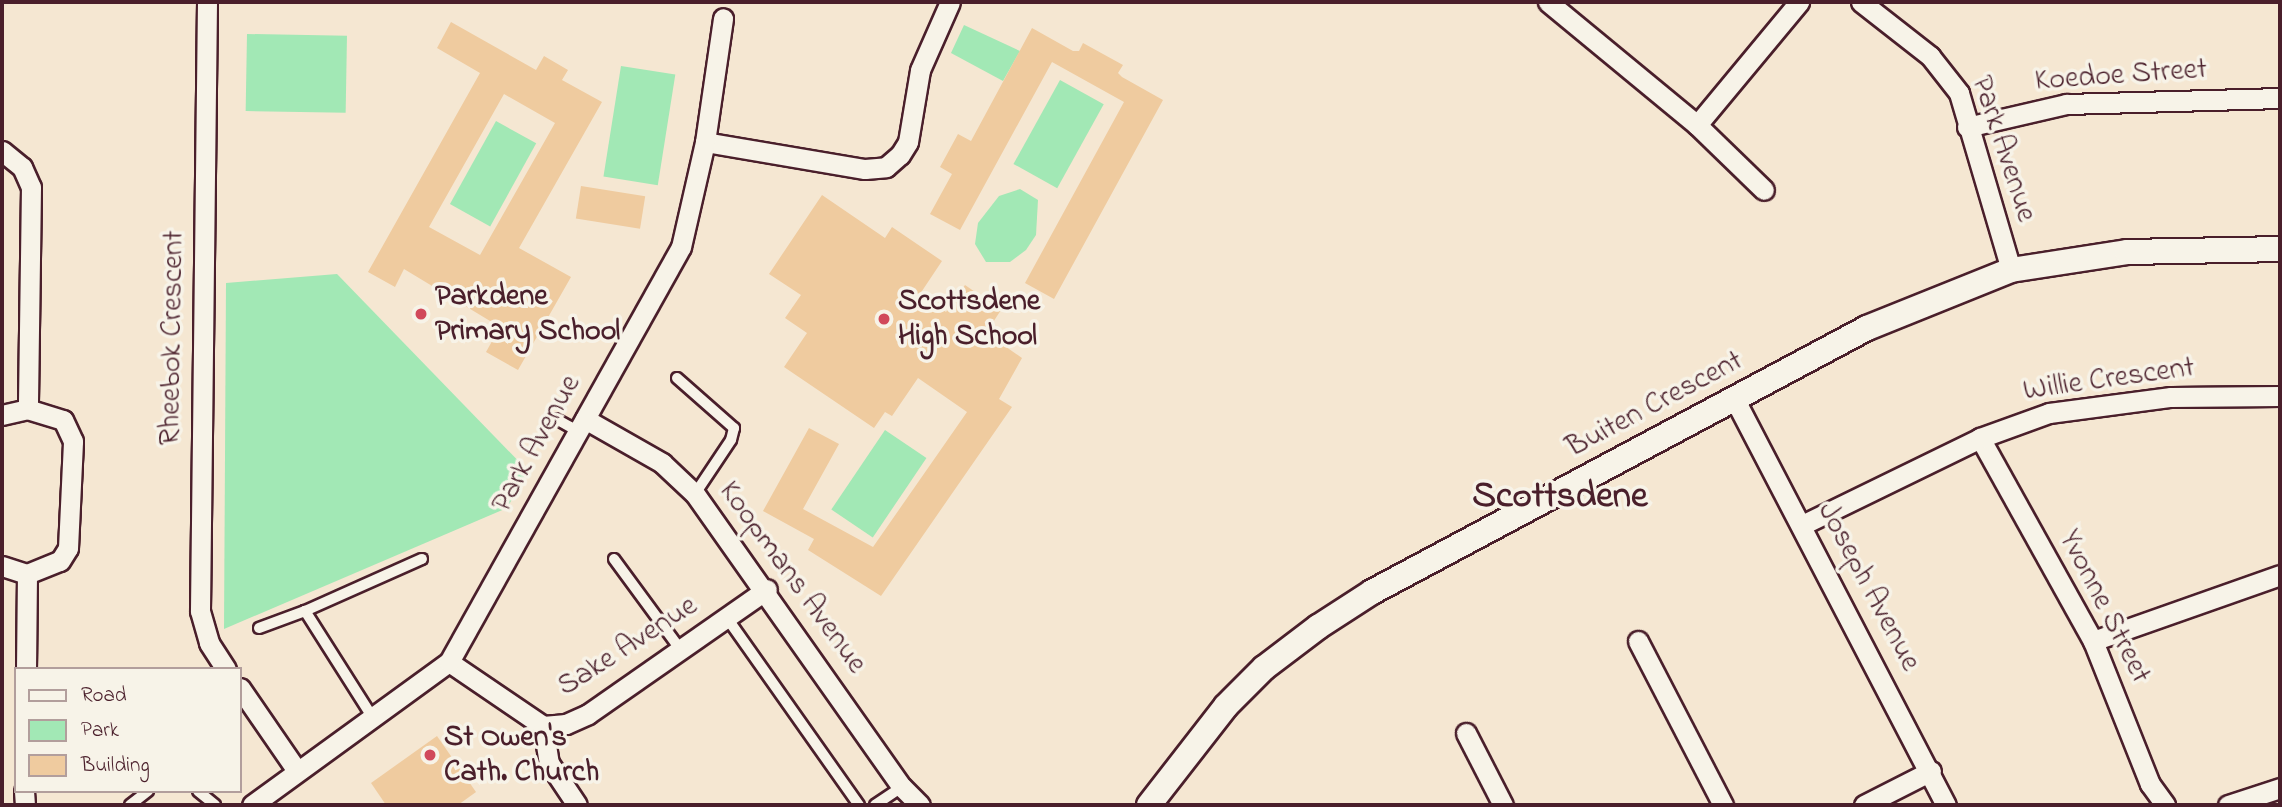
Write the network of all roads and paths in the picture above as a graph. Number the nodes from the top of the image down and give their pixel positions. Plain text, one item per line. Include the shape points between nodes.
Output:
1 (207, 2) edge
2 (950, 2) edge
3 (1548, 2) edge
4 (1799, 2) edge
5 (1861, 2) edge
6 (723, 18) dead end
7 (2280, 98) edge
8 (1697, 125) junction
9 (1967, 127) junction
10 (705, 142) junction
11 (2, 151) edge
12 (1764, 190) dead end
13 (2280, 248) edge
14 (2011, 270) junction
15 (677, 378) dead end
16 (2280, 396) edge
17 (1734, 398) junction
18 (719, 401) dead end
19 (29, 409) junction
20 (2, 415) edge
21 (726, 418) junction
22 (556, 419) dead end
23 (582, 425) junction
24 (1980, 438) junction
25 (695, 494) junction
26 (1802, 525) junction
27 (422, 559) dead end
28 (614, 559) dead end
29 (2, 566) edge
30 (27, 574) junction
31 (2280, 575) edge
32 (767, 589) junction
33 (305, 611) junction
34 (727, 618) junction
35 (259, 628) dead end
36 (1638, 641) dead end
37 (2093, 641) junction
38 (680, 649) junction
39 (449, 662) junction
40 (26, 667) edge
41 (225, 667) edge
42 (242, 691) edge
43 (373, 719) junction
44 (543, 726) junction
45 (1465, 733) dead end
46 (297, 771) junction
47 (1931, 771) junction
48 (902, 786) junction
49 (2280, 788) edge
50 (145, 793) edge
51 (200, 793) edge
52 (263, 802) edge
53 (130, 805) edge
54 (215, 805) edge
55 (577, 805) edge
56 (859, 805) edge
57 (876, 805) edge
58 (920, 805) edge
59 (1149, 805) edge
60 (1503, 805) edge
61 (1723, 805) edge
62 (1864, 805) edge
63 (1946, 805) edge
64 (2165, 805) edge
65 (2228, 805) edge

1 - 41 street, Rheebok Crescent via 200,611 209,643
2 - 10 street via 920,70 908,142 901,156 886,166 865,169
3 - 8 street
4 - 8 street
5 - 9 street, Park Avenue via 1948,75 1959,93
6 - 10 street, Park Avenue
7 - 9 street, Koedoe Street via 2066,104
8 - 12 street
9 - 14 street, Park Avenue
10 - 23 street, Park Avenue via 681,247
11 - 19 street via 22,167 31,187
13 - 14 street, Buiten Crescent via 2127,252
14 - 17 street, Buiten Crescent via 1867,328
15 - 21 lane via 683,389
16 - 24 street, Willie Crescent via 2171,397 2111,403 2049,413
17 - 26 street, Joseph Avenue
17 - 59 street, Buiten Crescent via 1318,626 1264,668 1226,706
18 - 21 lane
19 - 20 street
19 - 30 street via 63,420 73,441 68,548 60,561
21 - 25 lane via 733,428 731,440
22 - 23 lane
23 - 25 street, Koopmans Avenue via 662,463
23 - 39 street, Park Avenue
24 - 26 street, Willie Crescent
24 - 37 street, Yvonne Street
25 - 32 street, Koopmans Avenue
26 - 47 street, Joseph Avenue
27 - 33 lane
28 - 38 lane
29 - 30 street
30 - 40 street
31 - 37 street
32 - 34 street, Sake Avenue
32 - 48 street, Koopmans Avenue
33 - 35 lane
33 - 43 lane
34 - 38 street, Sake Avenue
34 - 56 lane
36 - 61 street
37 - 64 street, Yvonne Street via 2150,784
38 - 44 street, Sake Avenue via 588,714
39 - 43 street, Park Avenue
39 - 44 street, Sake Avenue
42 - 46 street
43 - 46 street, Park Avenue
44 - 55 street via 549,763
45 - 60 street
46 - 52 street, Park Avenue
47 - 62 street
47 - 63 street, Joseph Avenue
48 - 57 lane
48 - 58 street, Koopmans Avenue
49 - 65 street
50 - 53 lane
51 - 54 lane

